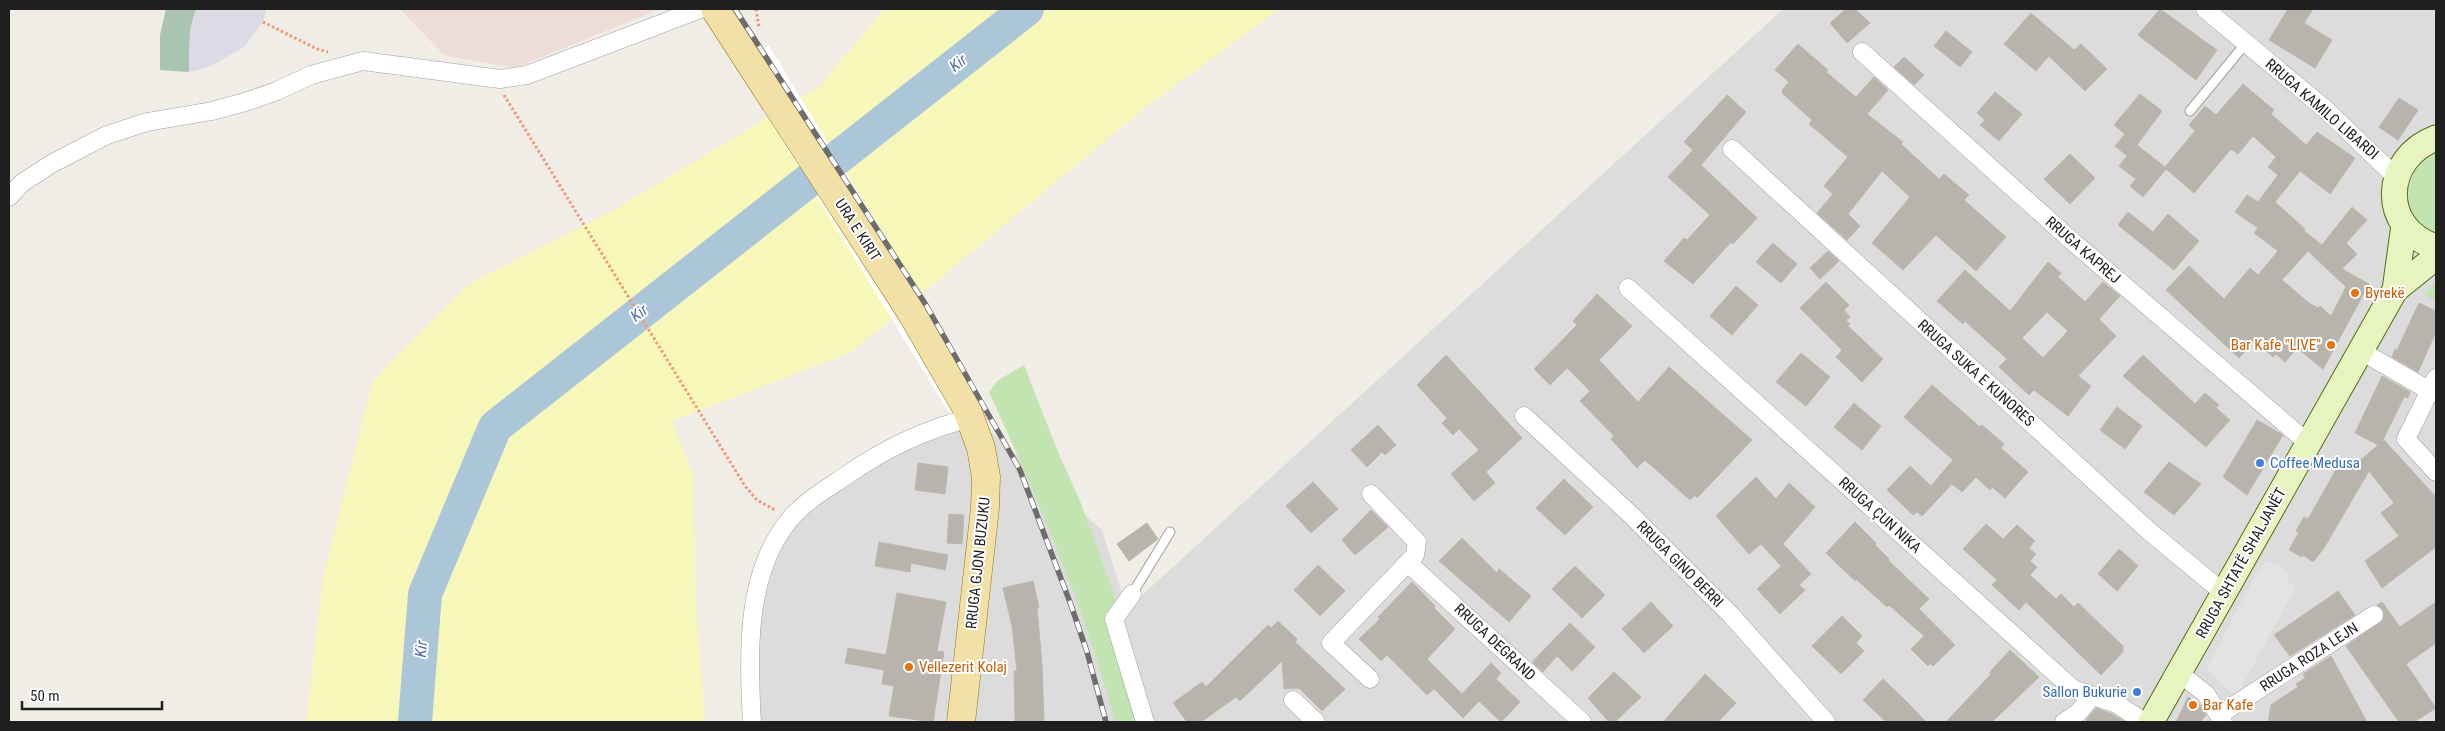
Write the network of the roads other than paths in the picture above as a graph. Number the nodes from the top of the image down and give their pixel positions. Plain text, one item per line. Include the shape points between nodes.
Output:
1 (700, 9) edge
2 (715, 9) edge
3 (2205, 9) edge
4 (2246, 43) junction
5 (1862, 52) dead end
6 (2190, 111) dead end
7 (2436, 138) edge
8 (1732, 149) dead end
9 (2396, 177) junction
10 (9, 197) edge
11 (2404, 226) junction
12 (2436, 247) edge
13 (2436, 258) edge
14 (1628, 288) dead end
15 (2395, 290) junction
16 (2361, 351) junction
17 (2433, 385) edge
18 (968, 413) junction
19 (1524, 416) dead end
20 (2308, 444) junction
21 (2436, 472) edge
22 (1371, 494) dead end
23 (1170, 532) dead end
24 (1408, 562) junction
25 (2224, 593) junction
26 (1132, 594) joint
27 (2374, 615) dead end
28 (2179, 673) junction
29 (1370, 679) dead end
30 (2091, 697) junction
31 (1293, 700) dead end
32 (2221, 719) edge
33 (752, 722) edge
34 (961, 722) edge
35 (1145, 722) edge
36 (1316, 722) edge
37 (1582, 722) edge
38 (1826, 722) edge
39 (2064, 722) edge
40 (2144, 722) edge
41 (2151, 722) edge

1 - 10 street via 527,75 500,79 363,61 311,75 212,111 147,122 107,135 50,164
2 - 18 main road, URA E KIRIT via 911,312
3 - 4 street, RRUGA KAMILO LIBARDI
4 - 6 lane
4 - 9 street, RRUGA KAMILO LIBARDI via 2324,108
5 - 20 street, RRUGA KAPREJ via 2072,242
7 - 9 main road via 2422,143 2406,157
8 - 25 street, RRUGA SUKA E KUNORES via 2150,532
9 - 11 main road via 2394,202
11 - 12 main road via 2422,243
11 - 15 main road, RRUGA SHTATË SHALJANËT
13 - 15 main road, RRUGA SHTATË SHALJANËT
14 - 30 street, RRUGA ÇUN NIKA via 2073,689
15 - 16 main road, RRUGA SHTATË SHALJANËT
16 - 17 street
16 - 20 main road, RRUGA SHTATË SHALJANËT
17 - 21 street via 2406,439
18 - 33 street via 857,468 791,517 776,538 761,574 752,640
18 - 34 main road, RRUGA GJON BUZUKU via 981,448 986,477
19 - 38 street, RRUGA GINO BERRI via 1731,615
20 - 25 main road, RRUGA SHTATË SHALJANËT
22 - 24 street via 1417,542 1415,555
23 - 26 lane
24 - 29 street via 1331,643
24 - 37 street, RRUGA DEGRAND
25 - 28 main road, RRUGA SHTATË SHALJANËT
26 - 35 street via 1114,619
27 - 32 street, RRUGA ROZA LEJN
28 - 32 street, RRUGA ROZA LEJN via 2206,694
28 - 41 main road, RRUGA SHTATË SHALJANËT
30 - 39 street via 2078,713
30 - 40 street, RRUGA ÇUN NIKA via 2117,704
31 - 36 street

